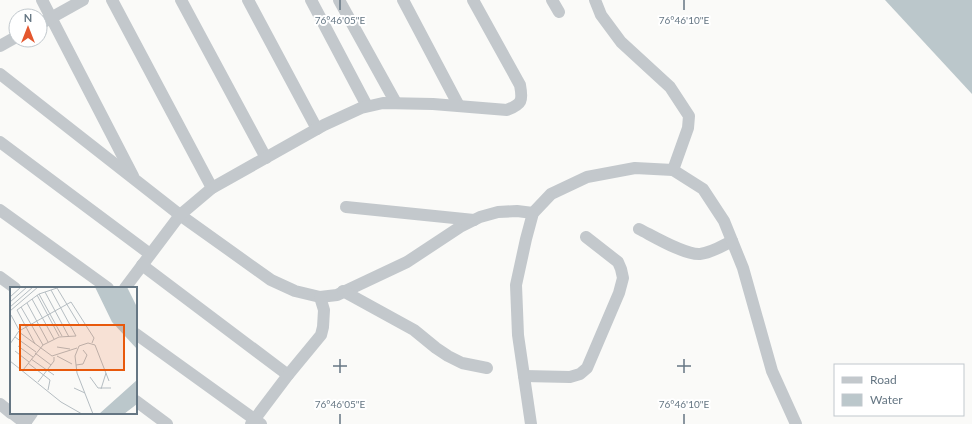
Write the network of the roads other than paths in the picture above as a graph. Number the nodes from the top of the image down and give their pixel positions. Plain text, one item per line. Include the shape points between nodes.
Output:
1 (42, 0) edge
2 (83, 0) edge
3 (112, 0) edge
4 (181, 0) edge
5 (248, 0) edge
6 (311, 0) edge
7 (339, 0) edge
8 (403, 0) edge
9 (472, 0) edge
10 (552, 0) edge
11 (594, 0) edge
12 (559, 12) dead end
13 (52, 17) junction
14 (48, 19) edge
15 (0, 74) edge
16 (396, 103) junction
17 (367, 106) junction
18 (459, 106) junction
19 (318, 129) junction
20 (0, 142) edge
21 (266, 158) junction
22 (673, 170) junction
23 (136, 180) junction
24 (212, 188) junction
25 (346, 206) dead end
26 (0, 210) edge
27 (533, 213) junction
28 (180, 215) junction
29 (474, 220) junction
30 (639, 229) dead end
31 (586, 237) dead end
32 (732, 241) junction
33 (150, 254) junction
34 (142, 265) junction
35 (0, 277) edge
36 (14, 287) edge
37 (107, 287) edge
38 (126, 287) edge
39 (344, 291) junction
40 (320, 297) junction
41 (137, 335) edge
42 (488, 368) dead end
43 (288, 375) junction
44 (524, 376) junction
45 (137, 403) edge
46 (0, 404) edge
47 (10, 412) edge
48 (12, 414) edge
49 (31, 414) edge
50 (256, 423) edge
51 (25, 424) edge
52 (166, 424) edge
53 (530, 424) edge
54 (796, 424) edge

1 - 13 street
2 - 13 street
3 - 24 street
4 - 21 street
5 - 19 street
6 - 17 street
7 - 16 street
8 - 18 street
9 - 18 street via 520,85 523,97 518,106 507,110
10 - 12 street
11 - 22 street via 601,15 621,42 670,87 689,116 688,128
13 - 14 street
13 - 23 street
15 - 23 street
16 - 17 street
16 - 18 street
17 - 19 street
19 - 21 street
20 - 33 street
21 - 24 street
22 - 27 street via 635,168 587,176 551,194
22 - 32 street via 703,189 724,221
23 - 28 street
24 - 28 street
25 - 29 street
26 - 37 street
27 - 29 street via 498,212
27 - 44 street via 516,285 518,334
28 - 33 street
28 - 40 street via 271,280 295,291
29 - 39 street via 407,262
30 - 32 street via 688,253 700,254
31 - 44 street via 618,262 623,278 587,368 570,378
32 - 54 street via 743,268 772,371
33 - 34 street
34 - 38 street
34 - 43 street
35 - 36 street
39 - 40 street
39 - 42 street via 414,330 448,356 462,363
40 - 43 street via 324,310 321,335
41 - 50 street
43 - 50 street
44 - 53 street
45 - 52 street
46 - 47 street
48 - 51 street
49 - 51 street

